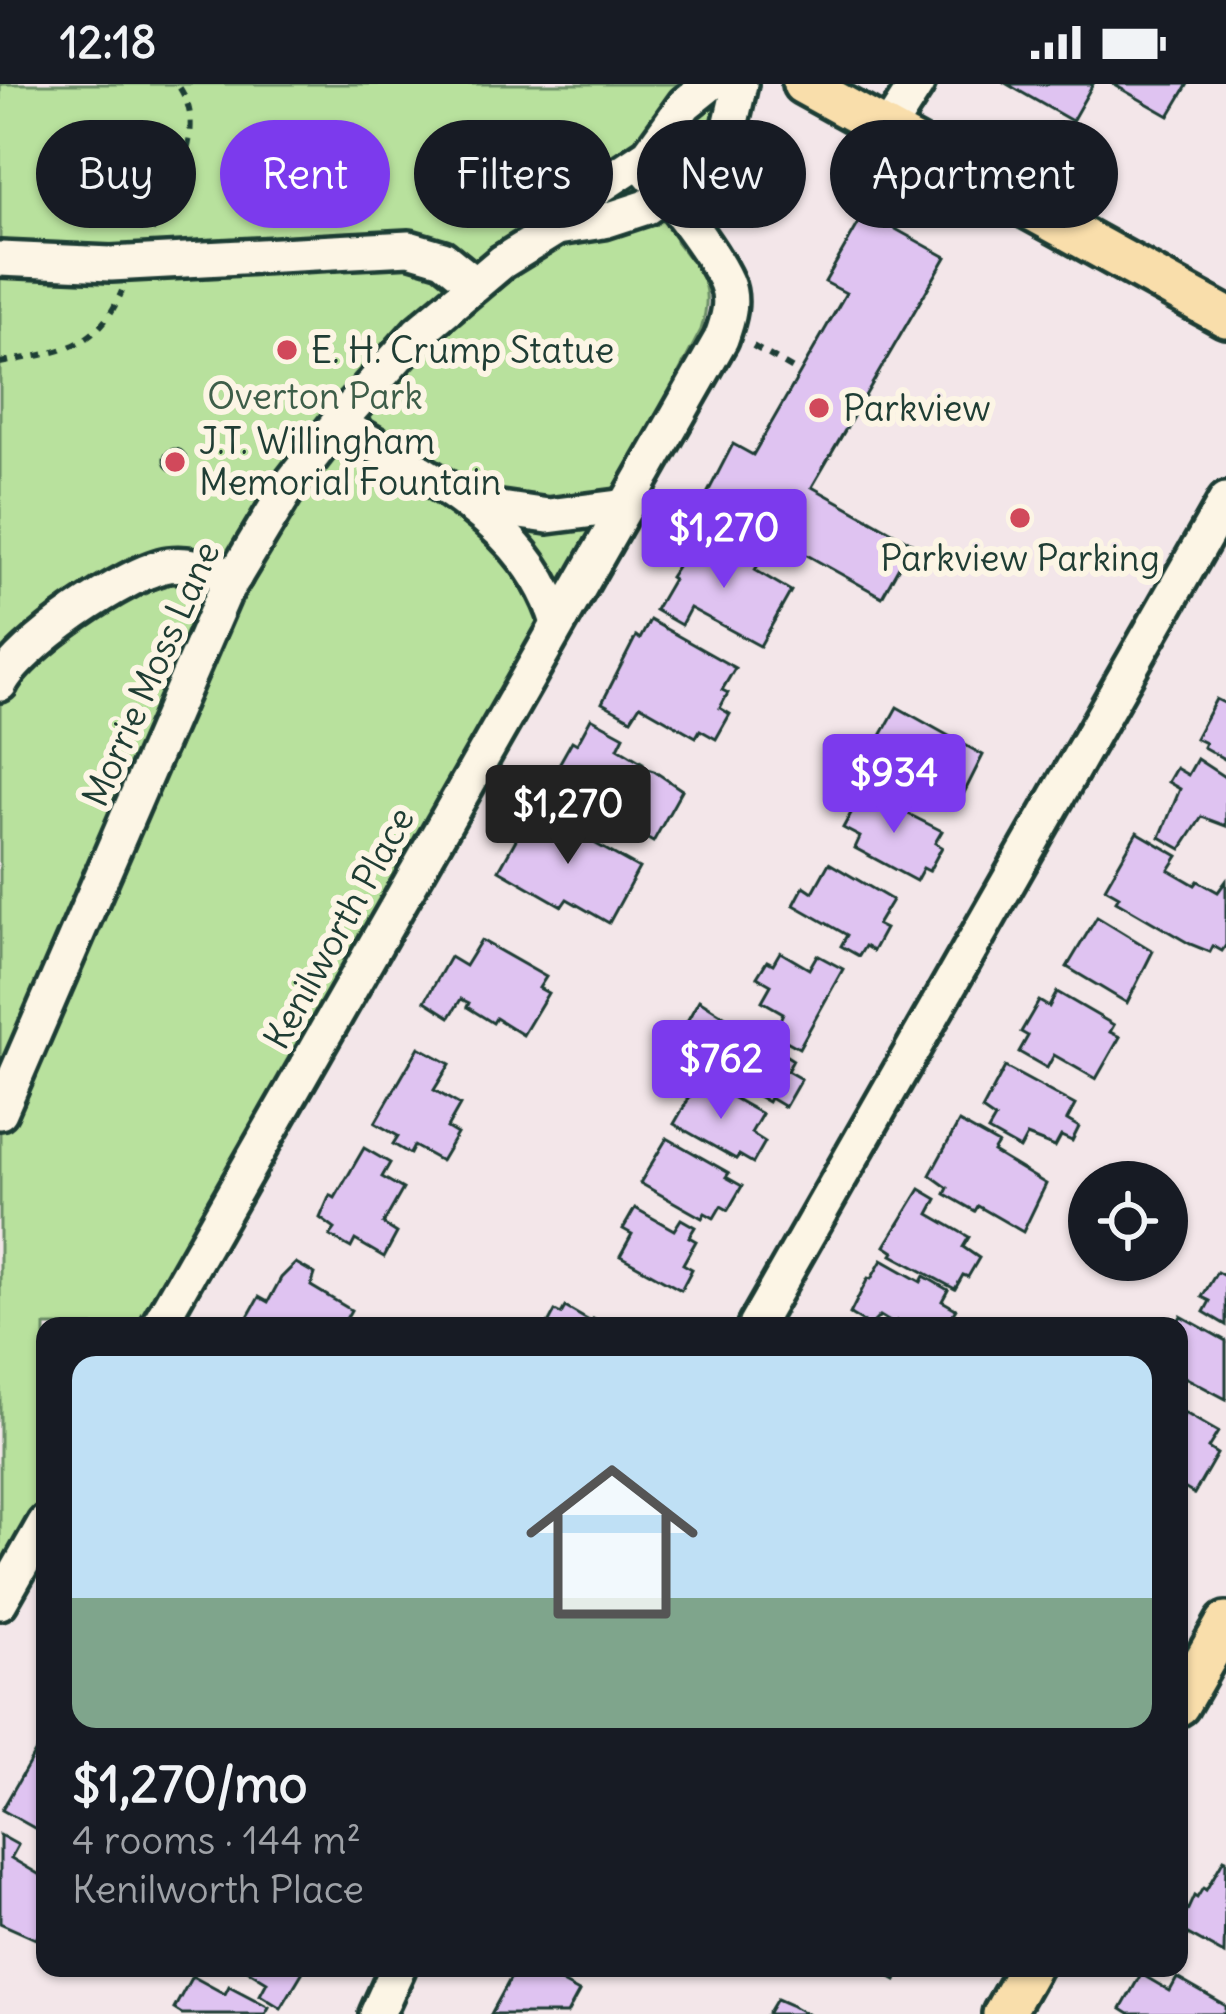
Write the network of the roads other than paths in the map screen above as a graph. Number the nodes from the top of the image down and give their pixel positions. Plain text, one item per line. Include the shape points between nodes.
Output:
1 (710, 84) edge
2 (740, 84) edge
3 (803, 84) edge
4 (917, 84) edge
5 (673, 120) edge
6 (732, 120) edge
7 (871, 120) edge
8 (894, 120) edge
9 (637, 164) edge
10 (637, 209) edge
11 (690, 228) edge
12 (1066, 228) edge
13 (557, 229) junction
14 (0, 260) edge
15 (474, 283) junction
16 (1226, 317) edge
17 (338, 423) junction
18 (1226, 500) edge
19 (471, 505) junction
20 (626, 506) junction
21 (235, 576) junction
22 (558, 622) junction
23 (0, 684) edge
24 (0, 1112) edge
25 (163, 1317) edge
26 (760, 1317) edge
27 (36, 1539) edge
28 (0, 1602) edge
29 (1226, 1623) edge
30 (1188, 1689) edge
31 (394, 1977) edge
32 (1024, 1977) edge
33 (377, 2014) edge
34 (1003, 2014) edge

1 - 5 street
2 - 6 street
3 - 7 main road
4 - 8 street
9 - 13 street, Morrie Moss Lane via 593,190
10 - 13 street, Morrie Moss Lane
11 - 20 street, Kenilworth Place via 726,281 730,309
12 - 16 main road
13 - 15 street, Morrie Moss Lane
14 - 15 street via 136,263 409,248 442,258
15 - 17 street, Morrie Moss Lane
17 - 19 street
17 - 21 street, Morrie Moss Lane
18 - 26 street
19 - 20 street via 548,516
19 - 22 street via 527,558
20 - 22 street, Kenilworth Place
21 - 23 street via 182,564 151,569 47,633
21 - 24 street, Morrie Moss Lane
22 - 25 street, Kenilworth Place
27 - 28 street
29 - 30 main road
31 - 33 street
32 - 34 main road

